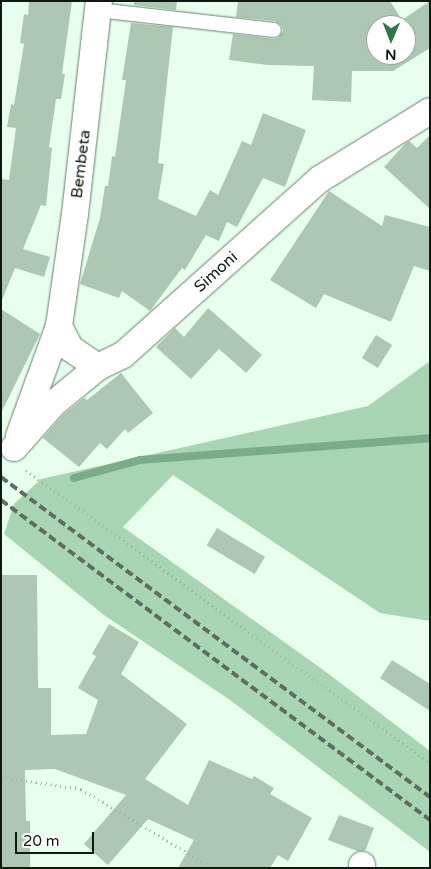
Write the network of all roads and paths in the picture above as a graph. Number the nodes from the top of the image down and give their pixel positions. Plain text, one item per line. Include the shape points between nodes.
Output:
1 (99, 6) edge
2 (274, 30) dead end
3 (430, 111) edge
4 (58, 326) junction
5 (98, 367) junction
6 (14, 448) junction
7 (430, 764) edge
8 (1, 776) edge
9 (213, 868) edge

1 - 2 lane
1 - 4 street, Bembeta via 75,214
3 - 5 street, Simoni via 320,179 123,355
4 - 5 street via 70,348
4 - 6 street, Bembeta
5 - 6 street, Simoni via 54,404
6 - 7 path via 27,472
8 - 9 path via 81,789

